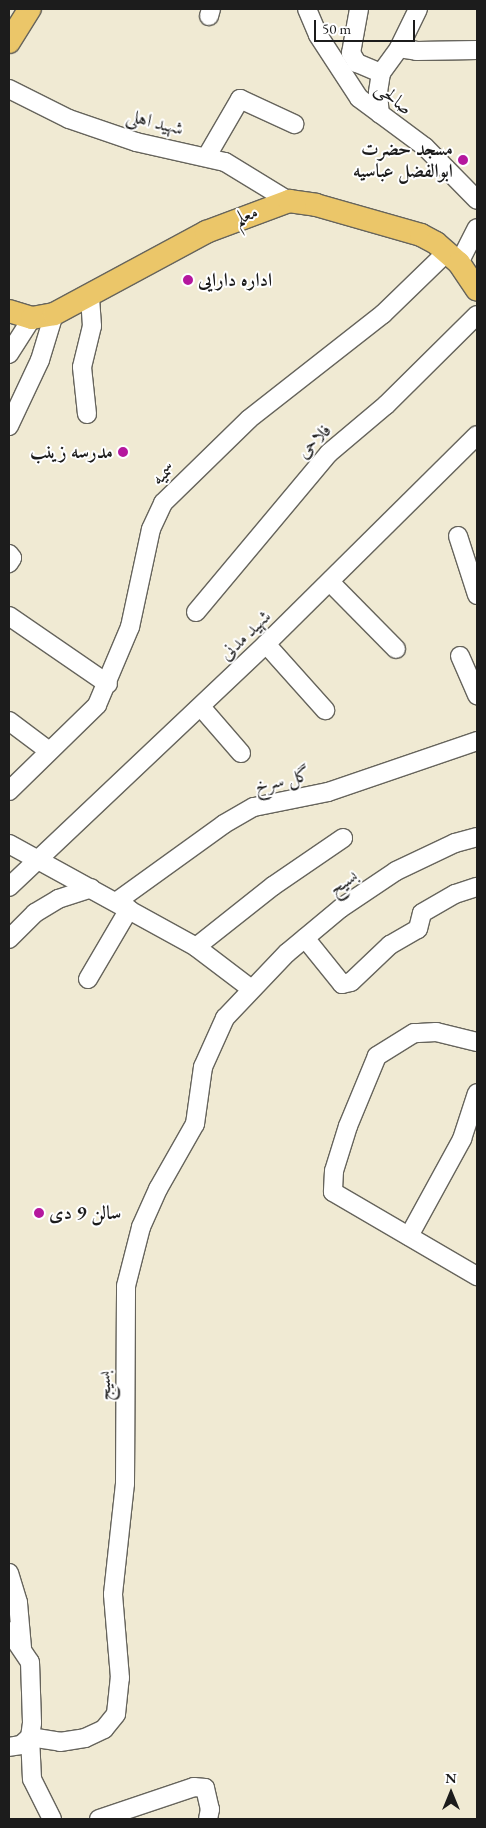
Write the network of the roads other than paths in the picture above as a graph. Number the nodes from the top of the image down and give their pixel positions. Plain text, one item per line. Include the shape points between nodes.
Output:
1 (30, 9) edge
2 (307, 9) edge
3 (359, 9) edge
4 (418, 9) edge
5 (9, 42) edge
6 (399, 48) junction
7 (477, 50) edge
8 (381, 73) junction
9 (9, 89) edge
10 (380, 114) junction
11 (294, 124) dead end
12 (207, 156) junction
13 (477, 200) edge
14 (289, 201) junction
15 (477, 228) edge
16 (453, 258) junction
17 (477, 290) edge
18 (90, 295) junction
19 (9, 311) edge
20 (54, 314) junction
21 (477, 315) edge
22 (32, 318) junction
23 (9, 354) edge
24 (87, 414) dead end
25 (9, 426) edge
26 (477, 435) edge
27 (458, 536) dead end
28 (9, 554) edge
29 (9, 563) edge
30 (330, 582) junction
31 (477, 595) edge
32 (196, 612) dead end
33 (9, 616) edge
34 (266, 644) junction
35 (396, 650) dead end
36 (460, 656) dead end
37 (108, 684) junction
38 (477, 695) edge
39 (201, 707) junction
40 (325, 710) dead end
41 (9, 721) edge
42 (477, 741) edge
43 (49, 751) junction
44 (241, 753) dead end
45 (9, 791) edge
46 (477, 836) edge
47 (343, 838) dead end
48 (9, 844) edge
49 (37, 860) junction
50 (9, 887) edge
51 (477, 887) edge
52 (91, 888) junction
53 (122, 905) junction
54 (305, 938) junction
55 (9, 939) edge
56 (196, 947) junction
57 (88, 979) dead end
58 (250, 988) junction
59 (477, 1042) edge
60 (477, 1094) edge
61 (408, 1236) junction
62 (477, 1276) edge
63 (9, 1574) edge
64 (9, 1630) edge
65 (16, 1648) edge
66 (30, 1737) junction
67 (9, 1747) edge
68 (52, 1819) edge
69 (99, 1819) edge
70 (208, 1819) edge

1 - 5 main road
2 - 10 street, صالحی via 318,35 359,98
3 - 8 street via 351,53 357,63
4 - 6 street
6 - 7 street via 417,51
6 - 8 street
8 - 10 street via 378,93
9 - 12 street, شهید اهلی via 69,119 136,142
10 - 13 street, صالحی via 426,147
11 - 12 street via 240,99
12 - 14 street, شهید اهلی via 225,162
14 - 16 main road, معلم via 316,205 421,235
14 - 18 main road, معلم via 206,232
15 - 16 street, سمیه
16 - 17 main road, معلم
16 - 37 street, سمیه via 250,419 163,503 151,529 130,627
18 - 20 main road, معلم
18 - 24 street via 92,326 82,367
19 - 22 main road, معلم
20 - 22 main road, معلم
20 - 25 street via 40,360
21 - 32 street, فلاحی via 386,405 329,453
22 - 23 street
26 - 30 street, شهید مدنی
27 - 31 street
28 - 29 street via 12,558
30 - 34 street, شهید مدنی
30 - 35 street
33 - 37 street
34 - 39 street, شهید مدنی
34 - 40 street
36 - 38 street
37 - 43 street, سمیه via 97,705
39 - 44 street
39 - 49 street, شهید مدنی
41 - 43 street
42 - 53 street, گل سرخ via 328,792 254,807 224,824
43 - 45 street, سمیه
46 - 54 street, بسیح via 455,842 396,871
47 - 56 street via 273,886
48 - 49 street
49 - 50 street, شهید مدنی
49 - 52 street
51 - 54 street via 455,894 422,914 418,929 390,945 350,982 342,984
52 - 53 street
52 - 55 street via 58,899 35,913
53 - 56 street
53 - 57 street
54 - 58 street, بسیح
56 - 58 street
58 - 66 street, بسیج via 225,1018 203,1067 195,1124 158,1189 141,1227 126,1286 125,1484 113,1594 120,1678 116,1714 104,1729 85,1738 60,1742
59 - 61 street via 436,1032 414,1033 393,1044 377,1056 348,1126 334,1171 333,1192
60 - 61 street via 462,1139
61 - 62 street
63 - 65 street via 18,1603
64 - 65 street
65 - 66 street via 30,1662
66 - 67 street via 22,1745
66 - 68 street via 32,1779
69 - 70 street via 194,1787 205,1788 210,1809

